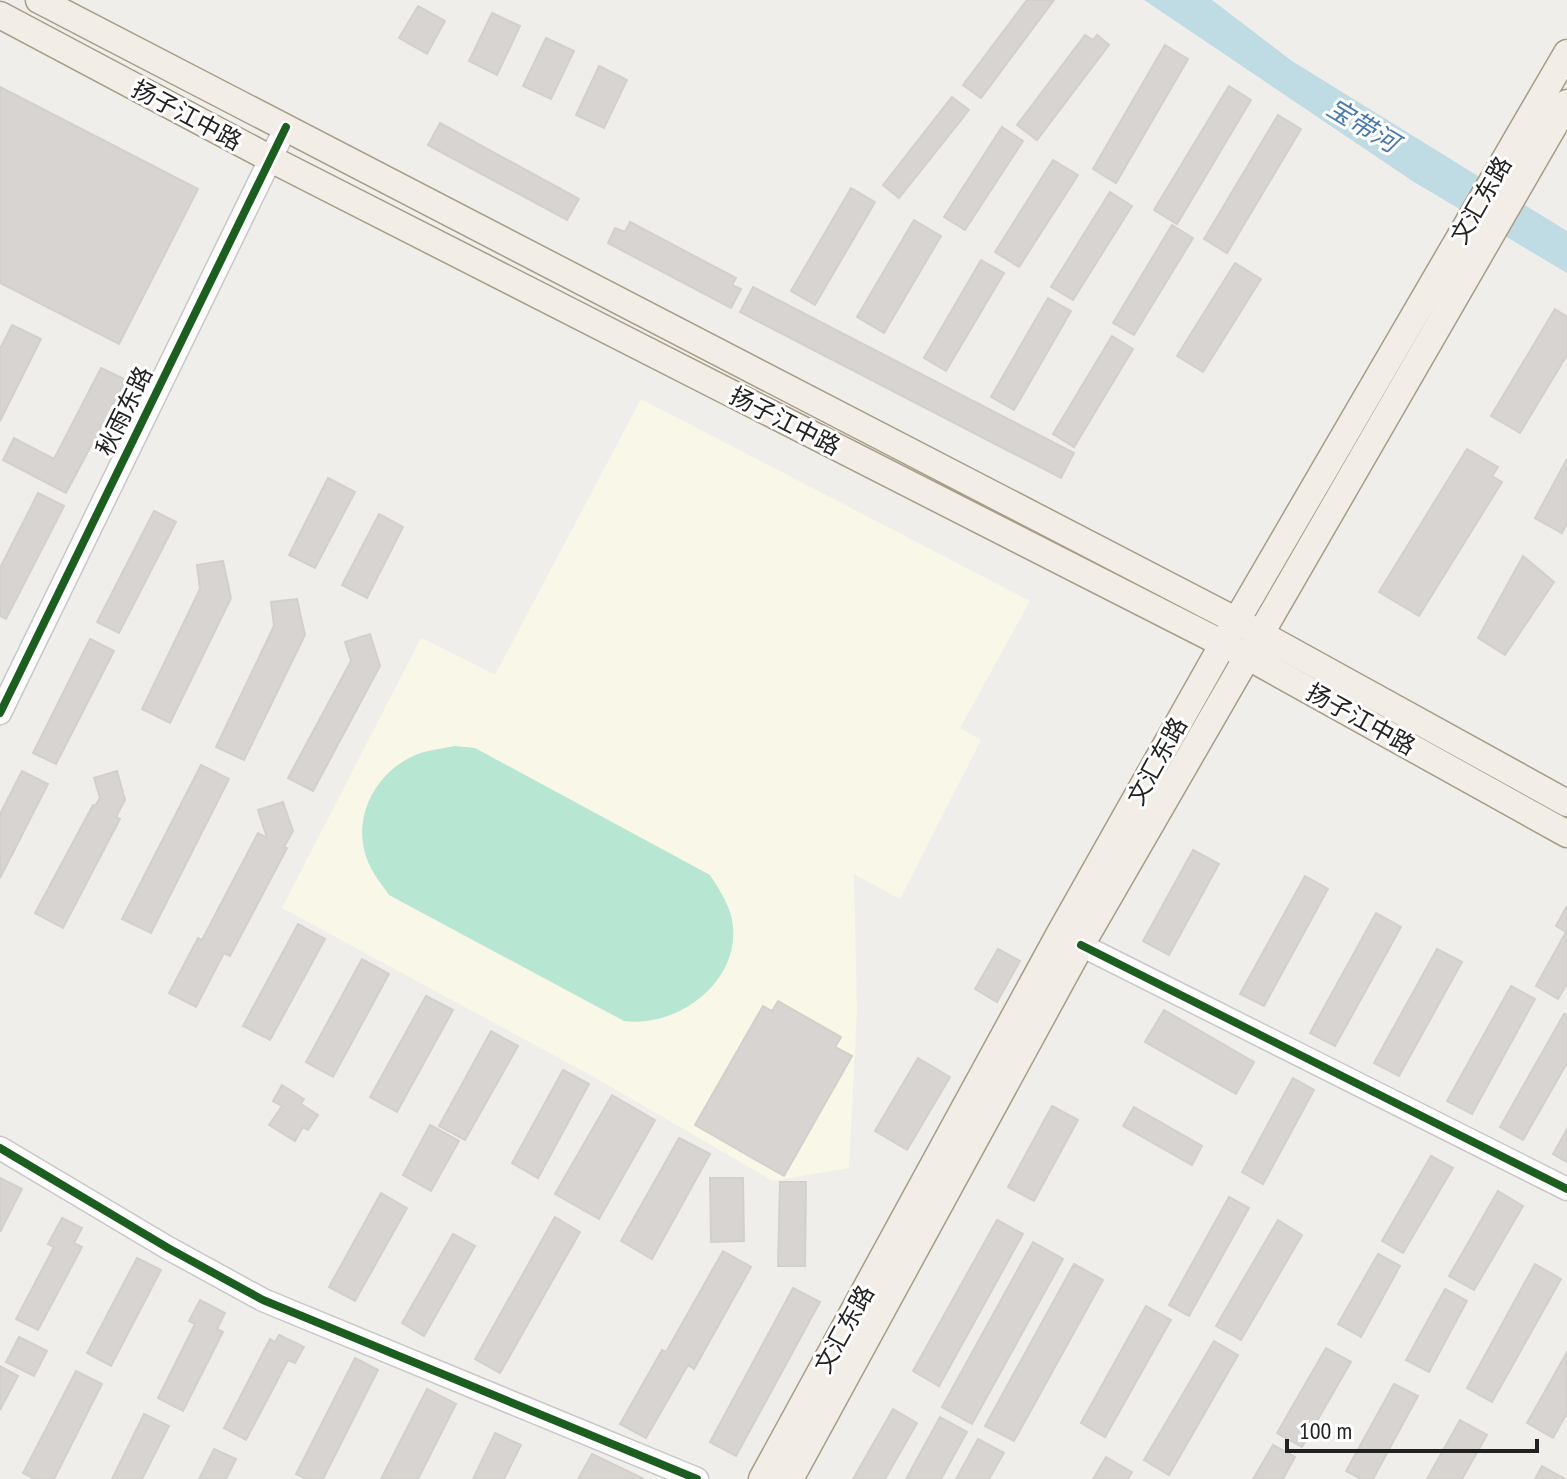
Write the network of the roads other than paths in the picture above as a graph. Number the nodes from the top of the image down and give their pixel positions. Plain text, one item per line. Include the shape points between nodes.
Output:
1 (39, 0) edge
2 (0, 15) edge
3 (1567, 53) edge
4 (1567, 103) edge
5 (286, 127) junction
6 (1538, 127) junction
7 (269, 158) junction
8 (1453, 275) junction
9 (1237, 621) junction
10 (1260, 633) junction
11 (1235, 650) junction
12 (0, 713) edge
13 (1567, 803) edge
14 (1567, 834) edge
15 (1081, 945) junction
16 (0, 1148) edge
17 (1567, 1189) edge
18 (697, 1479) edge
19 (762, 1479) edge
20 (790, 1479) edge

1 - 5 main road, 扬子江中路
2 - 7 main road, 扬子江中路
3 - 6 main road, 文汇东路
4 - 6 main road, 文汇东路
5 - 7 street, 秋雨东路
5 - 9 main road, 扬子江中路
6 - 8 main road, 文汇东路
7 - 11 main road, 扬子江中路
7 - 12 street, 秋雨东路
8 - 9 main road, 文汇东路
8 - 10 main road, 文汇东路
9 - 10 main road, 扬子江中路
9 - 11 main road, 文汇东路
10 - 11 main road, 文汇东路
10 - 13 main road, 扬子江中路
11 - 14 main road, 扬子江中路
11 - 15 main road, 文汇东路
11 - 19 main road, 文汇东路 via 1060,933
15 - 17 street
15 - 20 main road, 文汇东路
16 - 18 street via 263,1300

